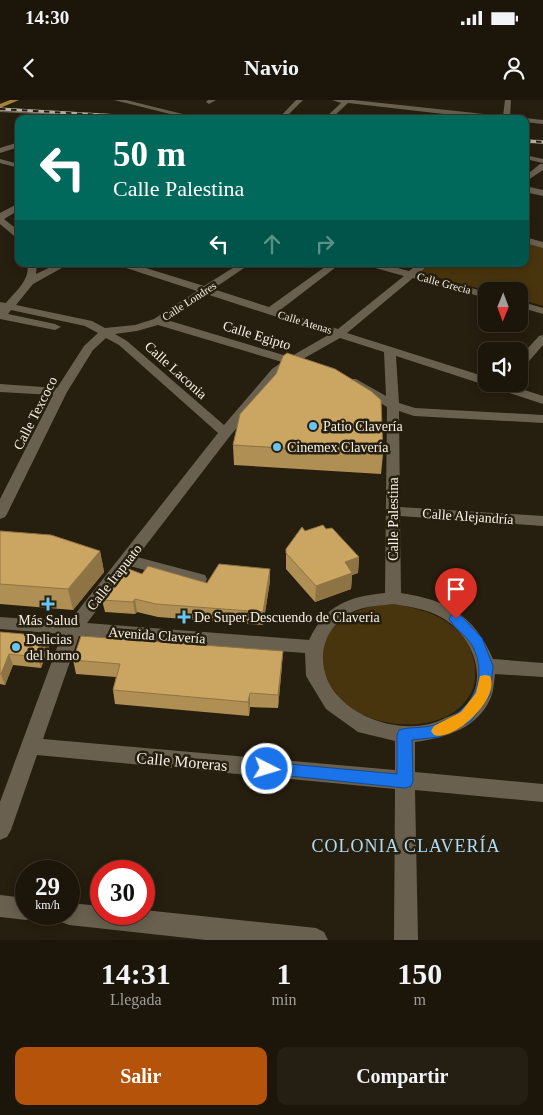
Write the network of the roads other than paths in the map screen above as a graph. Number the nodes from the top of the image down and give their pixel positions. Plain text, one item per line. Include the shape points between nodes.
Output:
1 (12, 100) edge
2 (117, 100) edge
3 (300, 100) edge
4 (335, 100) edge
5 (508, 100) edge
6 (347, 101) junction
7 (380, 102) edge
8 (0, 106) edge
9 (12, 110) junction
10 (1, 113) edge
11 (93, 115) edge
12 (183, 115) edge
13 (284, 115) edge
14 (331, 115) edge
15 (480, 115) edge
16 (504, 115) edge
17 (15, 116) edge
18 (529, 120) edge
19 (543, 122) edge
20 (529, 141) edge
21 (543, 142) edge
22 (15, 145) edge
23 (0, 151) edge
24 (529, 158) edge
25 (0, 161) edge
26 (543, 161) edge
27 (15, 165) edge
28 (543, 166) edge
29 (529, 177) edge
30 (529, 190) edge
31 (543, 193) edge
32 (15, 209) edge
33 (0, 218) edge
34 (15, 231) edge
35 (529, 241) edge
36 (543, 245) edge
37 (33, 267) edge
38 (58, 267) edge
39 (133, 267) edge
40 (240, 267) edge
41 (331, 267) edge
42 (383, 267) edge
43 (420, 267) edge
44 (411, 275) junction
45 (29, 282) junction
46 (204, 290) junction
47 (478, 293) edge
48 (4, 306) edge
49 (528, 307) edge
50 (543, 311) edge
51 (270, 312) junction
52 (0, 316) edge
53 (158, 321) junction
54 (106, 332) junction
55 (340, 333) junction
56 (543, 338) edge
57 (390, 350) junction
58 (528, 355) edge
59 (291, 361) junction
60 (309, 366) edge
61 (344, 378) edge
62 (478, 378) edge
63 (0, 388) edge
64 (62, 392) junction
65 (521, 392) edge
66 (543, 400) edge
67 (393, 405) junction
68 (543, 419) edge
69 (225, 433) junction
70 (392, 511) junction
71 (0, 514) edge
72 (543, 521) edge
73 (128, 560) junction
74 (199, 579) edge
75 (393, 598) junction
76 (0, 623) edge
77 (73, 629) junction
78 (314, 647) junction
79 (486, 666) junction
80 (543, 670) edge
81 (405, 735) junction
82 (29, 746) junction
83 (405, 781) junction
84 (543, 793) edge
85 (0, 830) edge
86 (0, 906) edge
87 (15, 908) edge
88 (80, 915) edge
89 (316, 940) edge
90 (406, 940) edge

1 - 8 main road
1 - 9 street via 18,104
2 - 12 street
3 - 13 street
4 - 6 street
5 - 16 street
6 - 7 street
6 - 14 street
7 - 15 street
9 - 10 street
9 - 11 street
10 - 17 street
18 - 19 street
20 - 21 street
22 - 23 street
24 - 26 street
25 - 27 street
28 - 29 street
30 - 31 street
32 - 33 street
33 - 34 street
35 - 36 street
37 - 45 street
38 - 45 street
39 - 46 street, Calle Atenas
40 - 46 street, Calle Londres
41 - 51 street
42 - 44 street, Calle Grecia
43 - 44 street, Calle Irapuato
44 - 47 street, Calle Grecia
44 - 55 street, Calle Irapuato
45 - 48 street
46 - 51 street, Calle Atenas
46 - 53 street, Calle Londres
48 - 52 street
48 - 54 street via 88,323
49 - 50 street
51 - 55 street, Calle Atenas
52 - 54 street via 80,331
53 - 54 street via 137,328
53 - 59 street, Calle Egipto
54 - 64 street, Calle Texcoco via 88,348
54 - 69 street, Calle Laconia via 123,343
55 - 57 street, Calle Atenas
55 - 59 street, Calle Irapuato
56 - 58 street
57 - 62 street, Calle Atenas
57 - 67 street, Calle Palestina
59 - 60 street, Calle Egipto
59 - 69 street, Calle Irapuato via 276,372
61 - 67 street
63 - 64 street
64 - 71 street, Calle Texcoco
65 - 66 street
67 - 68 street via 438,415
67 - 70 street, Calle Palestina
69 - 73 street, Calle Irapuato
70 - 72 street, Calle Alejandría
70 - 75 street, Calle Palestina
73 - 74 street
73 - 77 street, Calle Irapuato
75 - 78 street via 365,600 342,610 324,626
75 - 79 street via 426,603 456,619 477,642
76 - 77 street, Avenida Clavería
77 - 78 street, Avenida Clavería
77 - 82 street, Calle Irapuato
78 - 81 street via 315,676 333,704 365,726
79 - 80 street
79 - 81 street via 483,695 466,717 439,731
81 - 83 street
82 - 83 street, Calle Moreras
82 - 85 street, Calle Irapuato
83 - 84 street, Calle Moreras
83 - 90 street
86 - 87 street
88 - 89 street

